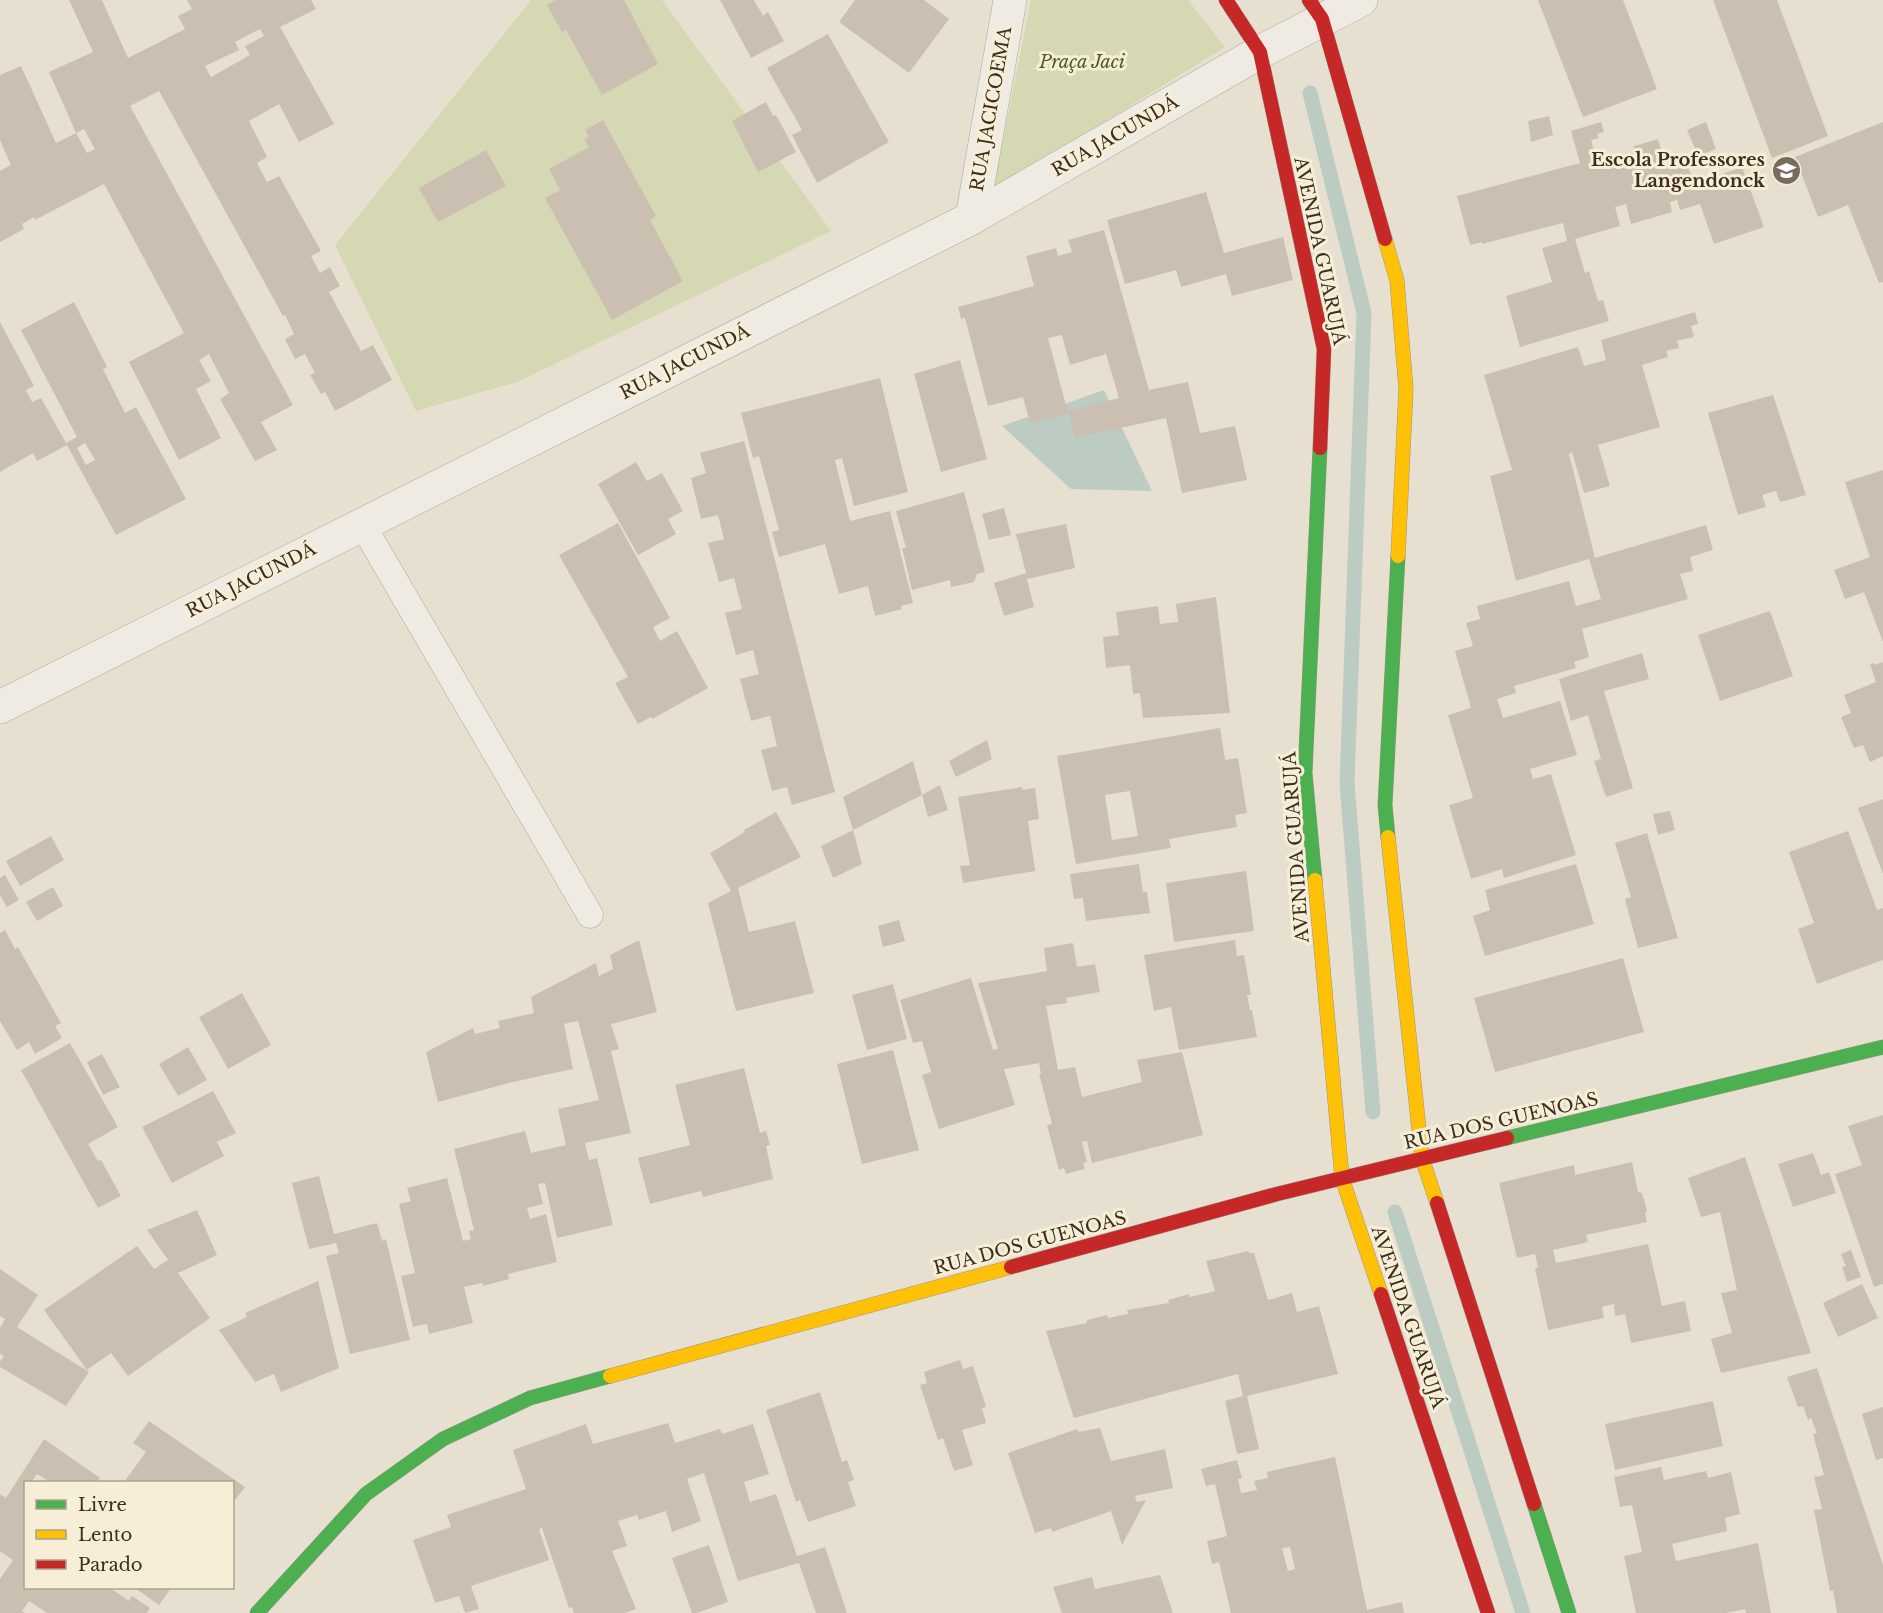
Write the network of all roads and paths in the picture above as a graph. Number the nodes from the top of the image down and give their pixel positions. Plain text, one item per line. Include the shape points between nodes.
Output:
1 (1010, 0) edge
2 (1226, 0) edge
3 (1361, 0) edge
4 (1315, 10) edge
5 (1260, 52) junction
6 (972, 218) junction
7 (362, 524) junction
8 (0, 707) edge
9 (590, 915) dead end
10 (1883, 1047) edge
11 (1422, 1158) junction
12 (1342, 1178) junction
13 (257, 1613) edge
14 (1488, 1613) edge
15 (1569, 1613) edge

1 - 6 street, RUA JACICOEMA
2 - 5 street, AVENIDA GUARUJÁ
3 - 4 street, RUA JACUNDÁ
4 - 5 street, RUA JACUNDÁ
4 - 11 street via 1397,281 1406,389 1386,805
5 - 6 street, RUA JACUNDÁ
5 - 12 street, AVENIDA GUARUJÁ via 1324,349 1305,773
6 - 7 street, RUA JACUNDÁ
7 - 8 street, RUA JACUNDÁ
7 - 9 lane
10 - 11 street, RUA DOS GUENOAS
11 - 12 street, RUA DOS GUENOAS
11 - 15 street
12 - 13 street, RUA DOS GUENOAS via 530,1398 443,1439 366,1494
12 - 14 street, AVENIDA GUARUJÁ

